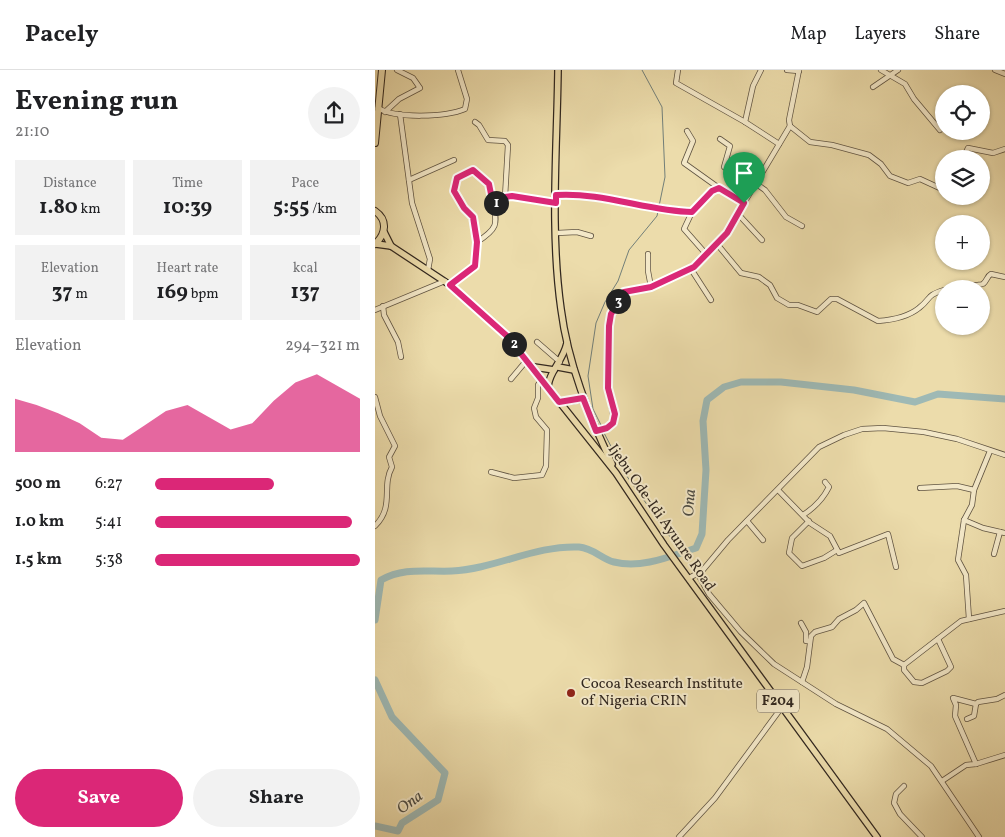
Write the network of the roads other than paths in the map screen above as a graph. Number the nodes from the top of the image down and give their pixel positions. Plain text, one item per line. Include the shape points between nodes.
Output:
1 (382, 70) edge
2 (397, 70) edge
3 (459, 70) edge
4 (558, 70) edge
5 (678, 70) edge
6 (761, 70) edge
7 (787, 70) edge
8 (881, 70) edge
9 (898, 70) edge
10 (995, 70) edge
11 (799, 71) edge
12 (1005, 74) edge
13 (888, 75) junction
14 (873, 87) dead end
15 (378, 108) junction
16 (385, 112) junction
17 (400, 114) junction
18 (475, 122) dead end
19 (745, 122) junction
20 (935, 124) edge
21 (790, 126) junction
22 (687, 131) dead end
23 (720, 139) dead end
24 (375, 143) edge
25 (779, 144) junction
26 (1005, 149) edge
27 (967, 150) edge
28 (980, 150) edge
29 (990, 152) edge
30 (454, 160) dead end
31 (409, 180) junction
32 (754, 185) junction
33 (935, 186) edge
34 (719, 188) junction
35 (556, 195) junction
36 (505, 197) junction
37 (556, 203) junction
38 (744, 203) junction
39 (493, 204) junction
40 (375, 211) edge
41 (692, 212) junction
42 (738, 214) junction
43 (802, 226) dead end
44 (384, 232) junction
45 (557, 233) junction
46 (591, 236) dead end
47 (762, 240) dead end
48 (477, 242) junction
49 (375, 244) edge
50 (717, 244) junction
51 (391, 246) junction
52 (648, 254) dead end
53 (707, 254) junction
54 (691, 269) junction
55 (1005, 269) edge
56 (428, 270) junction
57 (1003, 276) edge
58 (986, 280) edge
59 (447, 283) junction
60 (651, 287) junction
61 (935, 293) edge
62 (711, 300) dead end
63 (383, 306) junction
64 (375, 310) edge
65 (568, 339) junction
66 (537, 342) dead end
67 (401, 357) dead end
68 (527, 360) junction
69 (558, 366) junction
70 (533, 367) junction
71 (574, 370) junction
72 (511, 379) dead end
73 (542, 379) junction
74 (548, 386) junction
75 (375, 397) edge
76 (583, 398) junction
77 (559, 402) junction
78 (601, 430) junction
79 (990, 451) junction
80 (1005, 455) edge
81 (491, 472) dead end
82 (616, 473) junction
83 (825, 482) dead end
84 (919, 488) dead end
85 (778, 490) junction
86 (974, 490) junction
87 (803, 515) junction
88 (964, 520) junction
89 (747, 521) junction
90 (809, 521) junction
91 (375, 526) edge
92 (1003, 532) edge
93 (763, 540) dead end
94 (837, 550) junction
95 (994, 554) dead end
96 (896, 567) dead end
97 (698, 574) junction
98 (689, 578) junction
99 (1005, 611) edge
100 (969, 619) junction
101 (801, 623) dead end
102 (938, 639) junction
103 (809, 641) junction
104 (905, 664) junction
105 (802, 682) junction
106 (1005, 694) edge
107 (976, 704) junction
108 (783, 708) junction
109 (967, 719) dead end
110 (1005, 755) edge
111 (976, 764) junction
112 (942, 781) junction
113 (904, 786) dead end
114 (679, 837) edge
115 (877, 837) edge
116 (921, 837) edge
117 (979, 837) edge

1 - 15 highway
2 - 16 street via 413,78 420,88 399,99
3 - 17 street via 467,99 465,109 450,114
4 - 35 main road
5 - 19 street via 675,83
6 - 19 street via 753,86
7 - 11 street
8 - 13 street
9 - 13 street
10 - 12 street
11 - 21 street
13 - 14 street
13 - 20 street via 905,84
15 - 16 street
15 - 24 highway
16 - 17 street
17 - 31 street
18 - 36 street via 488,140 508,144
19 - 25 street
21 - 25 street
21 - 33 street via 810,142 869,155 890,176 908,183 920,179
22 - 34 street via 693,141 684,163
23 - 32 street via 730,146 724,167
25 - 32 street
26 - 29 street
27 - 28 street
30 - 31 street
31 - 56 street via 417,219 429,250
32 - 38 street
32 - 43 street via 765,190 785,217
34 - 38 street
34 - 41 street
35 - 37 main road
35 - 41 street via 584,195
36 - 37 street
36 - 39 street
37 - 45 main road
38 - 42 street
39 - 48 street via 497,224
39 - 48 street via 489,184 473,170 457,178 454,191 473,217
40 - 44 highway via 384,222
41 - 53 street via 683,229
42 - 47 street
42 - 50 street
44 - 49 highway
44 - 51 main road
45 - 46 street via 577,232
45 - 65 main road via 557,275
48 - 59 street via 475,266
49 - 51 main road, F204
50 - 53 street
50 - 61 street via 741,273 759,277 770,285 777,298 810,311 817,312 831,299 837,299 878,321 886,320 906,316
51 - 56 main road, Ijebu Ode-Idi Ayunre Road / F204
52 - 60 street via 647,271
53 - 54 street
54 - 60 street
54 - 62 street
55 - 57 street
56 - 59 main road, Ijebu Ode-Idi Ayunre Road / F204
57 - 58 street via 991,274
59 - 63 street
59 - 68 main road, Ijebu Ode-Idi Ayunre Road / F204 via 507,336
60 - 78 street via 624,292 611,314 608,388 615,414 613,423
63 - 64 street
63 - 67 street
65 - 69 main road
65 - 71 main road
66 - 69 street
68 - 70 main road, Ijebu Ode-Idi Ayunre Road / F204
68 - 72 street
69 - 70 main road
69 - 71 main road
69 - 74 main road
70 - 73 main road, Ijebu Ode-Idi Ayunre Road / F204
71 - 76 main road
73 - 74 main road, Ijebu Ode-Idi Ayunre Road / F204
73 - 81 street via 533,408 535,417 547,430 546,466 542,475 514,478
74 - 77 main road, Ijebu Ode-Idi Ayunre Road / F204
75 - 91 street via 380,416 395,446 389,457 392,467 387,473 387,506
76 - 77 main road
76 - 78 main road
77 - 82 main road, Ijebu Ode-Idi Ayunre Road / F204
78 - 82 main road
79 - 80 street
79 - 85 street via 924,432 862,429 819,447
79 - 86 street
82 - 98 main road, Ijebu Ode-Idi Ayunre Road / F204
83 - 87 street via 829,486 826,492
84 - 86 street via 957,486
85 - 87 street
85 - 89 street
86 - 88 street via 972,505
87 - 90 street
88 - 92 street
88 - 100 street via 958,560 966,575
89 - 93 street
89 - 97 street
90 - 94 street via 830,536
90 - 94 street via 792,538 789,553 792,558 802,566
92 - 95 street
94 - 96 street via 839,553 847,552 888,534
97 - 98 street
97 - 105 street via 709,594 741,632 774,664
98 - 108 main road, Ijebu Ode-Idi Ayunre Road / F204
99 - 100 street
100 - 102 street via 961,621
101 - 103 street via 806,641
102 - 104 street
102 - 104 street via 951,667 922,682 914,682 904,670
103 - 104 street via 815,632 832,627 864,602 893,659
103 - 105 street
105 - 112 street via 836,704 887,729 931,766
106 - 107 street
107 - 109 street via 974,716
107 - 111 street via 953,698 955,716
108 - 114 street via 715,798
108 - 115 main road, Ijebu Ode-Idi Ayunre Road / F204
110 - 111 street
111 - 112 street via 966,765
112 - 117 street
113 - 116 street via 893,803

